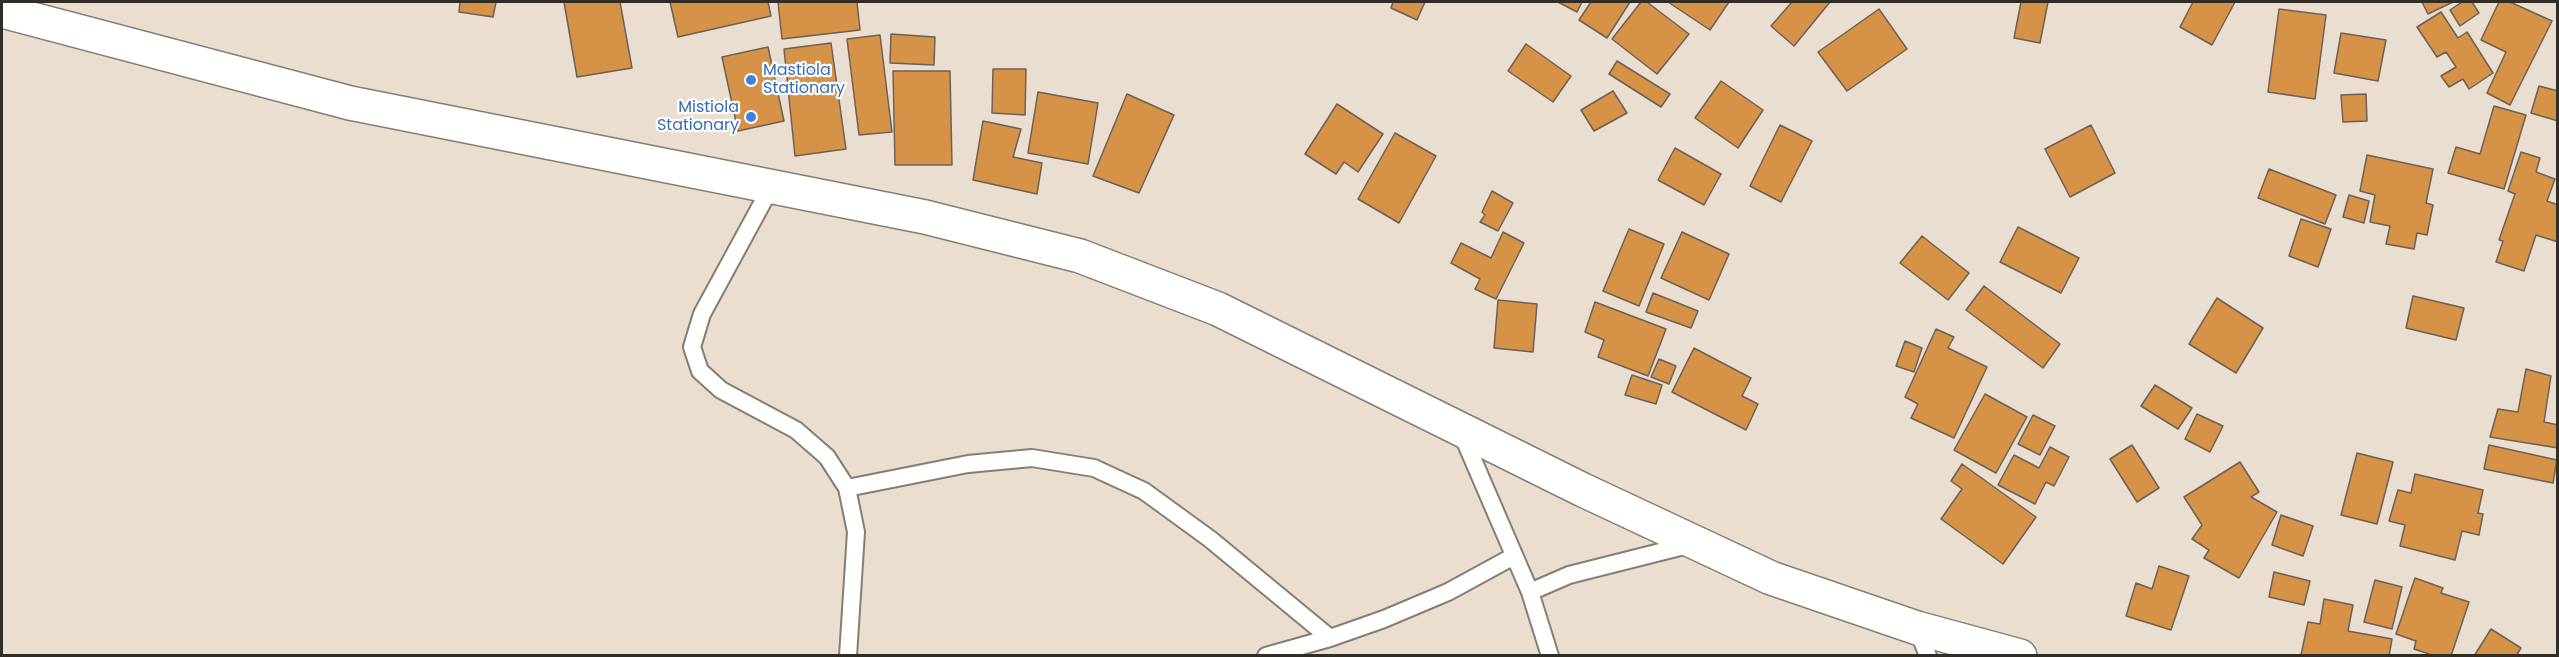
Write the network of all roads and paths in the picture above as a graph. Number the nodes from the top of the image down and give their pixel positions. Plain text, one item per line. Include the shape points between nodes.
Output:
1 (2, 11) edge
2 (771, 187) junction
3 (1460, 429) junction
4 (847, 488) junction
5 (1696, 543) junction
6 (1514, 556) junction
7 (1530, 592) junction
8 (1330, 638) junction
9 (1922, 642) edge
10 (848, 656) edge
11 (1266, 656) edge
12 (1550, 656) edge
13 (2020, 656) edge

1 - 2 street via 350,103
2 - 3 street via 925,217 1080,256 1218,309
2 - 4 lane via 702,314 692,347 700,370 721,390 796,430 828,457
3 - 5 street
3 - 6 lane
4 - 8 lane via 968,464 1032,458 1094,468 1144,491 1201,532
4 - 10 lane via 856,532
5 - 7 lane via 1569,575
5 - 9 street
6 - 7 lane
6 - 8 lane via 1448,592
7 - 12 lane
8 - 11 lane
9 - 13 street

